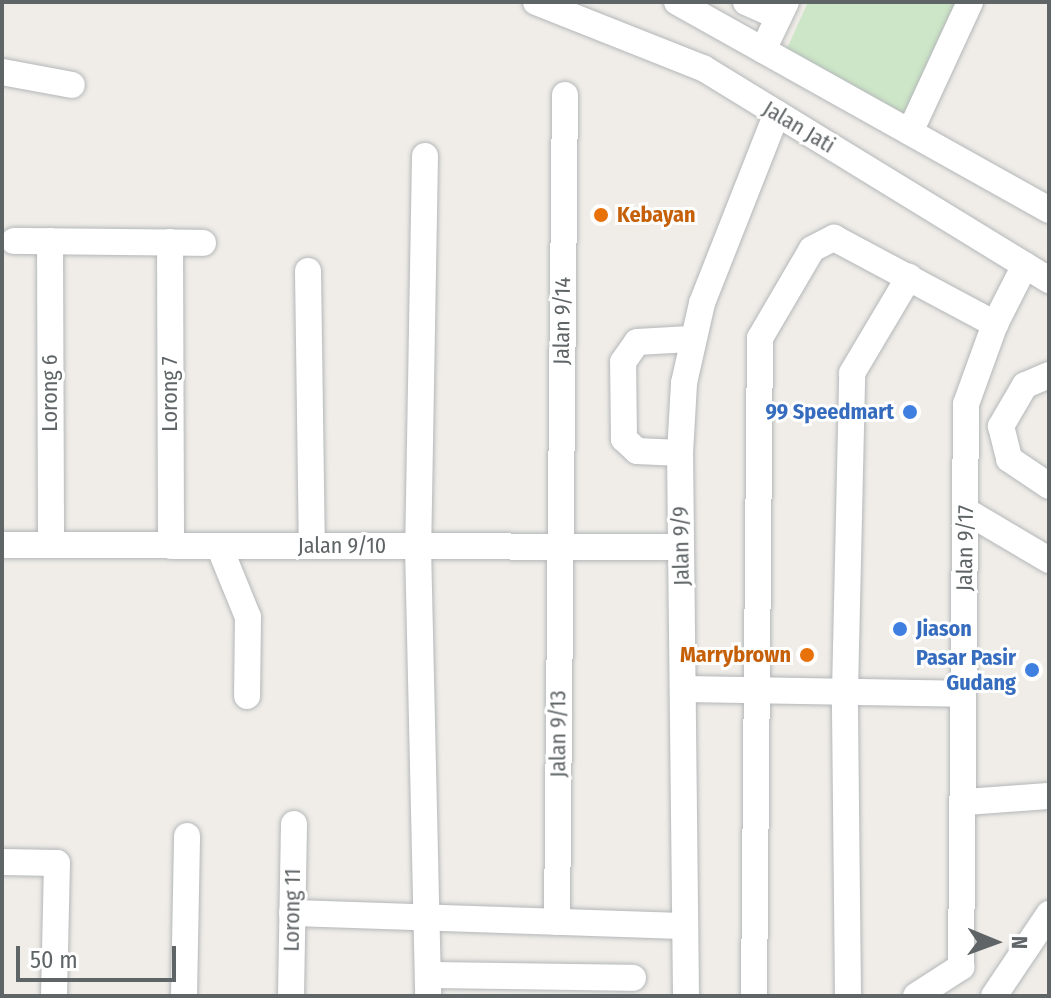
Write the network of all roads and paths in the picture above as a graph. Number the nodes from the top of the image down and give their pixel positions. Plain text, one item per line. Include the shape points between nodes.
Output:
1 (536, 2) edge
2 (677, 2) edge
3 (746, 2) edge
4 (970, 2) edge
5 (783, 10) edge
6 (763, 50) junction
7 (2, 72) edge
8 (72, 85) dead end
9 (565, 95) dead end
10 (777, 113) junction
11 (910, 132) junction
12 (425, 156) dead end
13 (1047, 205) edge
14 (14, 241) dead end
15 (50, 241) junction
16 (170, 242) junction
17 (203, 243) dead end
18 (1025, 265) junction
19 (308, 271) dead end
20 (909, 277) junction
21 (1049, 280) edge
22 (995, 324) junction
23 (690, 339) junction
24 (1049, 375) edge
25 (680, 453) junction
26 (1049, 486) edge
27 (966, 511) junction
28 (2, 545) edge
29 (51, 545) junction
30 (171, 546) junction
31 (219, 546) junction
32 (312, 546) junction
33 (418, 546) junction
34 (559, 547) junction
35 (681, 547) junction
36 (1049, 560) edge
37 (683, 689) junction
38 (755, 690) junction
39 (845, 692) junction
40 (963, 694) junction
41 (247, 696) dead end
42 (1049, 796) edge
43 (965, 802) junction
44 (294, 824) dead end
45 (187, 836) dead end
46 (2, 862) edge
47 (292, 913) junction
48 (1049, 914) edge
49 (429, 917) junction
50 (557, 922) junction
51 (684, 926) junction
52 (961, 967) junction
53 (633, 978) dead end
54 (428, 986) edge
55 (54, 996) edge
56 (184, 996) edge
57 (291, 996) edge
58 (686, 996) edge
59 (754, 996) edge
60 (848, 996) edge
61 (916, 996) edge
62 (978, 996) edge
63 (994, 996) edge

1 - 10 street, Jalan Jati via 690,62
2 - 6 street
3 - 5 street
4 - 11 street
5 - 6 street
6 - 11 street
7 - 8 street
9 - 34 street, Jalan 9/14
10 - 18 street, Jalan Jati
10 - 23 street, Jalan 9/9
11 - 13 street
12 - 33 street
14 - 15 street
15 - 16 street
15 - 29 street, Lorong 6
16 - 17 street
16 - 30 street, Lorong 7
18 - 21 street, Jalan Jati
18 - 22 street, Jalan 9/17
19 - 32 street
20 - 22 street
20 - 38 street via 834,238 817,242 759,342
20 - 39 street via 852,373
22 - 27 street, Jalan 9/17 via 966,404
23 - 25 street, Jalan 9/9
23 - 25 street via 637,342 623,362 624,439 637,451
24 - 26 street via 1025,385 1001,426 1009,459
25 - 35 street, Jalan 9/9
27 - 36 street
27 - 40 street, Jalan 9/17
28 - 29 street, Jalan 9/10
29 - 30 street, Jalan 9/10
30 - 31 street, Jalan 9/10
31 - 32 street, Jalan 9/10
31 - 41 street via 248,617
32 - 33 street, Jalan 9/10
33 - 34 street, Jalan 9/10
33 - 49 street
34 - 35 street, Jalan 9/10
34 - 50 street, Jalan 9/13
35 - 37 street, Jalan 9/9
37 - 38 street
37 - 51 street, Jalan 9/9
38 - 39 street
38 - 59 street
39 - 40 street
39 - 60 street
40 - 43 street, Jalan 9/17
42 - 43 street
43 - 52 street, Jalan 9/17
44 - 47 street, Lorong 11
45 - 56 street
46 - 55 street via 57,863
47 - 49 street
47 - 57 street, Lorong 11
48 - 63 street
49 - 50 street
49 - 54 street
50 - 51 street
51 - 58 street, Jalan 9/9
52 - 61 street
52 - 62 street
53 - 54 street

